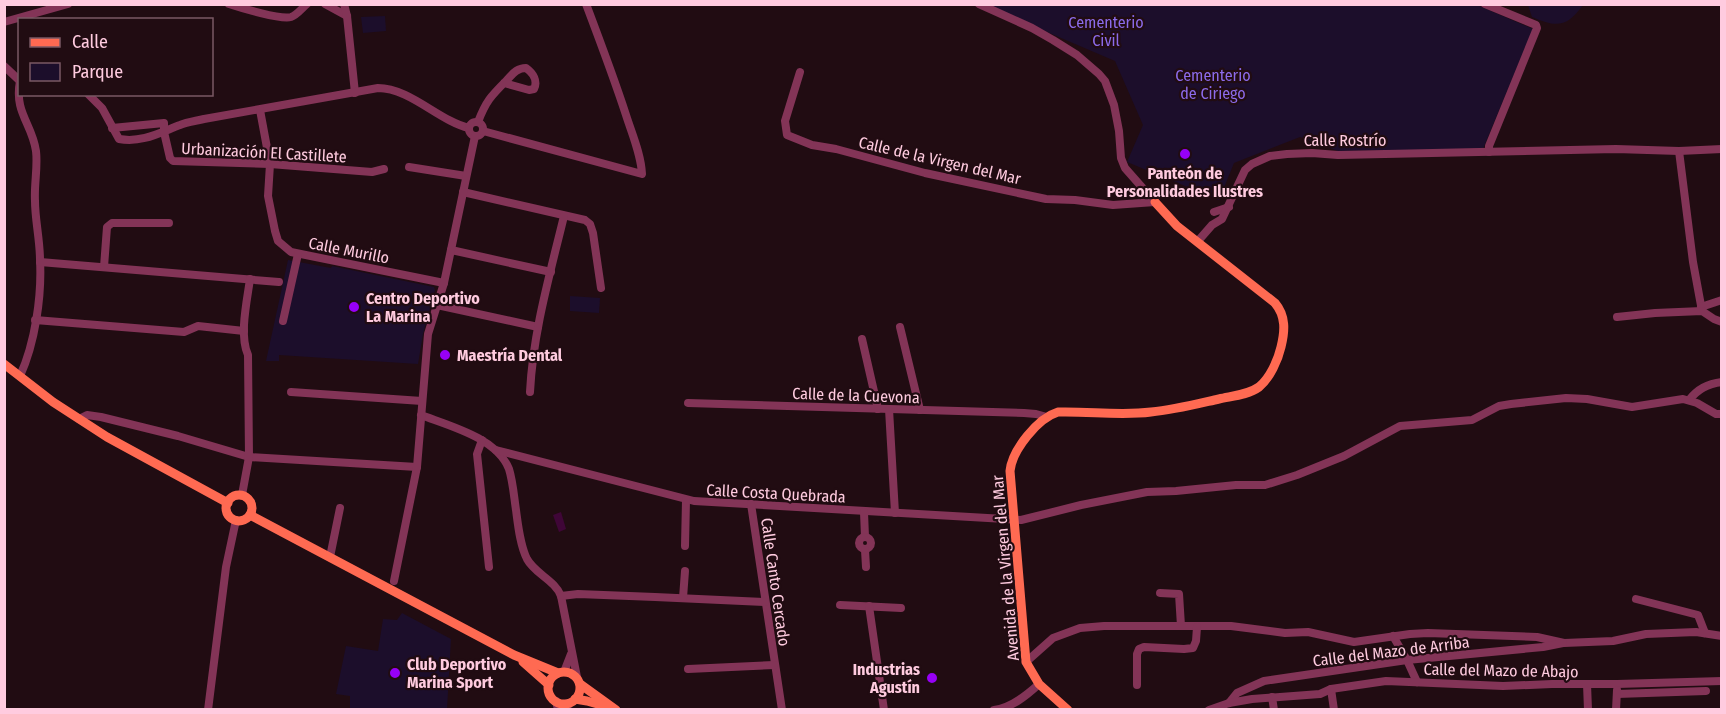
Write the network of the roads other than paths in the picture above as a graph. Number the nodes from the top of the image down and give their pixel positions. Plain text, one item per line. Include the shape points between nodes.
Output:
1 (68, 4) edge
2 (229, 4) edge
3 (307, 4) edge
4 (325, 4) edge
5 (344, 4) edge
6 (586, 4) edge
7 (979, 4) edge
8 (1485, 4) edge
9 (347, 16) junction
10 (18, 18) edge
11 (4, 66) edge
12 (800, 72) dead end
13 (18, 79) edge
14 (504, 83) dead end
15 (355, 93) junction
16 (18, 96) edge
17 (90, 96) edge
18 (260, 110) junction
19 (478, 122) junction
20 (112, 128) junction
21 (468, 128) junction
22 (164, 132) junction
23 (479, 134) junction
24 (1722, 149) edge
25 (1679, 151) junction
26 (1489, 152) junction
27 (270, 164) junction
28 (409, 167) dead end
29 (384, 169) dead end
30 (466, 176) junction
31 (463, 192) junction
32 (1155, 201) junction
33 (1229, 207) junction
34 (1214, 212) dead end
35 (564, 216) junction
36 (169, 223) dead end
37 (1198, 241) junction
38 (451, 250) junction
39 (298, 254) junction
40 (40, 262) junction
41 (104, 267) junction
42 (551, 272) junction
43 (250, 279) junction
44 (279, 282) dead end
45 (444, 283) junction
46 (601, 288) dead end
47 (1722, 300) edge
48 (437, 305) junction
49 (1702, 309) junction
50 (1617, 317) dead end
51 (36, 320) junction
52 (283, 321) dead end
53 (1722, 322) edge
54 (537, 327) junction
55 (900, 327) dead end
56 (244, 331) junction
57 (862, 339) dead end
58 (4, 364) edge
59 (20, 376) junction
60 (1722, 382) edge
61 (291, 392) dead end
62 (530, 392) dead end
63 (1689, 400) junction
64 (422, 401) junction
65 (688, 403) dead end
66 (878, 409) junction
67 (889, 409) junction
68 (920, 410) junction
69 (1024, 413) junction
70 (1722, 414) edge
71 (422, 415) junction
72 (1047, 417) junction
73 (79, 419) junction
74 (1035, 428) junction
75 (482, 440) junction
76 (496, 450) junction
77 (249, 457) junction
78 (520, 457) junction
79 (417, 467) junction
80 (508, 467) junction
81 (242, 495) junction
82 (686, 500) junction
83 (228, 503) junction
84 (751, 504) junction
85 (340, 508) dead end
86 (864, 512) junction
87 (896, 513) junction
88 (250, 515) junction
89 (236, 520) junction
90 (1014, 520) junction
91 (685, 546) dead end
92 (330, 557) junction
93 (489, 567) dead end
94 (866, 567) dead end
95 (685, 571) dead end
96 (394, 581) dead end
97 (1160, 593) dead end
98 (561, 596) junction
99 (683, 598) junction
100 (1636, 599) dead end
101 (765, 602) junction
102 (840, 605) dead end
103 (869, 606) junction
104 (901, 608) dead end
105 (1180, 626) junction
106 (1197, 627) junction
107 (1705, 633) junction
108 (1393, 636) junction
109 (1722, 636) edge
110 (1564, 643) junction
111 (571, 652) junction
112 (514, 655) junction
113 (1407, 660) junction
114 (1026, 662) junction
115 (774, 664) junction
116 (688, 669) dead end
117 (1340, 670) junction
118 (561, 673) junction
119 (578, 681) junction
120 (1722, 681) edge
121 (1417, 682) junction
122 (1039, 684) junction
123 (1587, 684) junction
124 (1617, 684) junction
125 (549, 685) junction
126 (1137, 685) dead end
127 (1343, 687) junction
128 (1330, 689) junction
129 (1706, 691) dead end
130 (1617, 694) junction
131 (1272, 697) junction
132 (1229, 703) junction
133 (570, 704) edge
134 (557, 705) edge
135 (1239, 706) edge
136 (208, 710) edge
137 (616, 710) edge
138 (782, 710) edge
139 (884, 710) edge
140 (994, 710) edge
141 (1068, 710) edge
142 (1209, 710) edge
143 (1274, 710) edge
144 (1334, 710) edge
145 (1588, 710) edge
146 (1616, 710) edge

1 - 10 street
2 - 3 street via 290,18
4 - 9 street
5 - 9 street
6 - 23 street via 632,133 642,174
7 - 32 street via 1053,40 1099,74 1113,105 1125,168
8 - 26 street via 1537,28
9 - 15 street
11 - 13 street
12 - 32 street, Calle de la Virgen del Mar via 785,121 787,135 796,140 1046,199 1113,205
14 - 19 street via 489,98
15 - 18 street
15 - 21 street via 378,88 392,90
16 - 40 street via 36,153
17 - 20 street via 102,108
18 - 22 street via 181,124
18 - 27 street, Calle Murillo
19 - 21 street via 472,122
19 - 23 street via 483,127
20 - 22 street via 119,139 131,141
20 - 22 street via 164,123
21 - 23 street via 469,132
22 - 27 street, Urbanización El Castillete via 173,161
23 - 30 street
24 - 25 street
25 - 26 street, Calle Rostrío
25 - 49 street
26 - 33 street, Calle Rostrío via 1270,156 1245,170
27 - 29 street, Urbanización El Castillete via 372,172
27 - 39 street, Calle Murillo via 268,196 278,240
28 - 30 street
30 - 31 street
31 - 35 street
31 - 38 street
32 - 37 main road via 1177,226
33 - 34 street
33 - 37 street, Calle Rostrío
35 - 42 street
35 - 46 street via 590,224
36 - 41 street via 112,223 107,227
37 - 72 main road via 1280,309 1284,337 1265,381 1251,392 1149,413 1058,412
38 - 42 street
38 - 45 street
39 - 45 street, Calle Murillo
39 - 52 street
40 - 41 street
40 - 51 street
41 - 43 street
42 - 54 street
43 - 44 street
43 - 56 street
45 - 48 street
47 - 49 street
48 - 54 street
48 - 64 street via 428,334
49 - 50 street
49 - 53 street
51 - 56 street via 184,332 198,326
51 - 59 street
54 - 62 street
55 - 68 street
56 - 77 street via 248,355
57 - 66 street
58 - 59 main road
59 - 73 main road
60 - 63 street via 1700,389
61 - 64 street
63 - 70 street
63 - 90 street via 1632,407 1566,398 1499,406 1472,420 1400,426 1344,456 1265,485 1147,492
64 - 71 street
65 - 66 street, Calle de la Cuevona
66 - 67 street, Calle de la Cuevona
67 - 68 street, Calle de la Cuevona
67 - 87 street
68 - 69 street, Calle de la Cuevona
69 - 72 street, Calle de la Cuevona
69 - 74 street via 1031,416
71 - 75 street
71 - 79 street
72 - 74 main road, Avenida de la Virgen del Mar
73 - 77 street via 87,415 101,417
73 - 83 main road
74 - 90 main road, Avenida de la Virgen del Mar via 1011,463
75 - 76 street
75 - 93 street via 477,454
76 - 78 street
76 - 80 street
77 - 79 street
77 - 81 street
78 - 80 street via 514,458
78 - 82 street, Calle Costa Quebrada
79 - 96 street
80 - 98 street via 527,558
81 - 83 main road via 233,496
81 - 88 main road via 251,503
82 - 84 street, Calle Costa Quebrada
82 - 91 street, Calle Costa Quebrada
83 - 89 main road via 227,511
84 - 86 street, Calle Costa Quebrada
84 - 101 street, Calle Canto Cercado
85 - 92 street
86 - 87 street, Calle Costa Quebrada
86 - 94 street, Calle Costa Quebrada via 865,537 859,543 865,550
87 - 90 street, Calle Costa Quebrada
88 - 89 main road
88 - 92 main road
89 - 136 street via 226,567
90 - 114 main road, Avenida de la Virgen del Mar
92 - 112 main road
95 - 99 street
97 - 105 street via 1179,594
98 - 99 street
98 - 111 street
99 - 101 street
100 - 107 street via 1698,615
101 - 115 street, Calle Canto Cercado
102 - 103 street
103 - 104 street
103 - 139 street
105 - 106 street, Calle del Mazo de Arriba
105 - 114 street, Calle del Mazo de Arriba via 1080,628 1053,638
106 - 108 street, Calle del Mazo de Arriba via 1308,632 1354,642
106 - 126 street via 1192,648 1139,649
107 - 109 street, Calle del Mazo de Arriba
107 - 110 street, Calle del Mazo de Arriba via 1646,634 1613,641
108 - 110 street, Calle del Mazo de Arriba via 1502,634
108 - 113 street
110 - 113 street, Calle del Mazo de Arriba
111 - 118 street
111 - 119 street
112 - 118 main road
112 - 125 main road
113 - 117 street, Calle del Mazo de Arriba
113 - 121 street
114 - 122 main road, Avenida de la Virgen del Mar
115 - 116 street, Calle Canto Cercado
115 - 138 street, Calle Canto Cercado
117 - 127 street
117 - 132 street, Calle del Mazo de Arriba via 1264,681 1237,693
118 - 119 main road via 571,673
118 - 125 main road
119 - 133 main road via 579,692
119 - 137 main road
120 - 124 street, Calle del Mazo de Abajo
121 - 123 street, Calle del Mazo de Abajo
121 - 127 street, Calle del Mazo de Abajo via 1386,681
122 - 140 street via 1017,702
122 - 141 main road, Avenida de la Virgen del Mar
123 - 124 street, Calle del Mazo de Abajo
123 - 145 street, Calle del Mazo de Abajo
124 - 130 street
125 - 134 main road
127 - 128 street, Calle del Mazo de Abajo
128 - 131 street, Calle del Mazo de Abajo via 1320,694
128 - 144 street
129 - 130 street
130 - 146 street
131 - 135 street, Calle del Mazo de Abajo
131 - 143 street
132 - 135 street, Calle del Mazo de Abajo
132 - 142 street, Calle del Mazo de Abajo
133 - 134 main road
133 - 137 main road via 587,701

